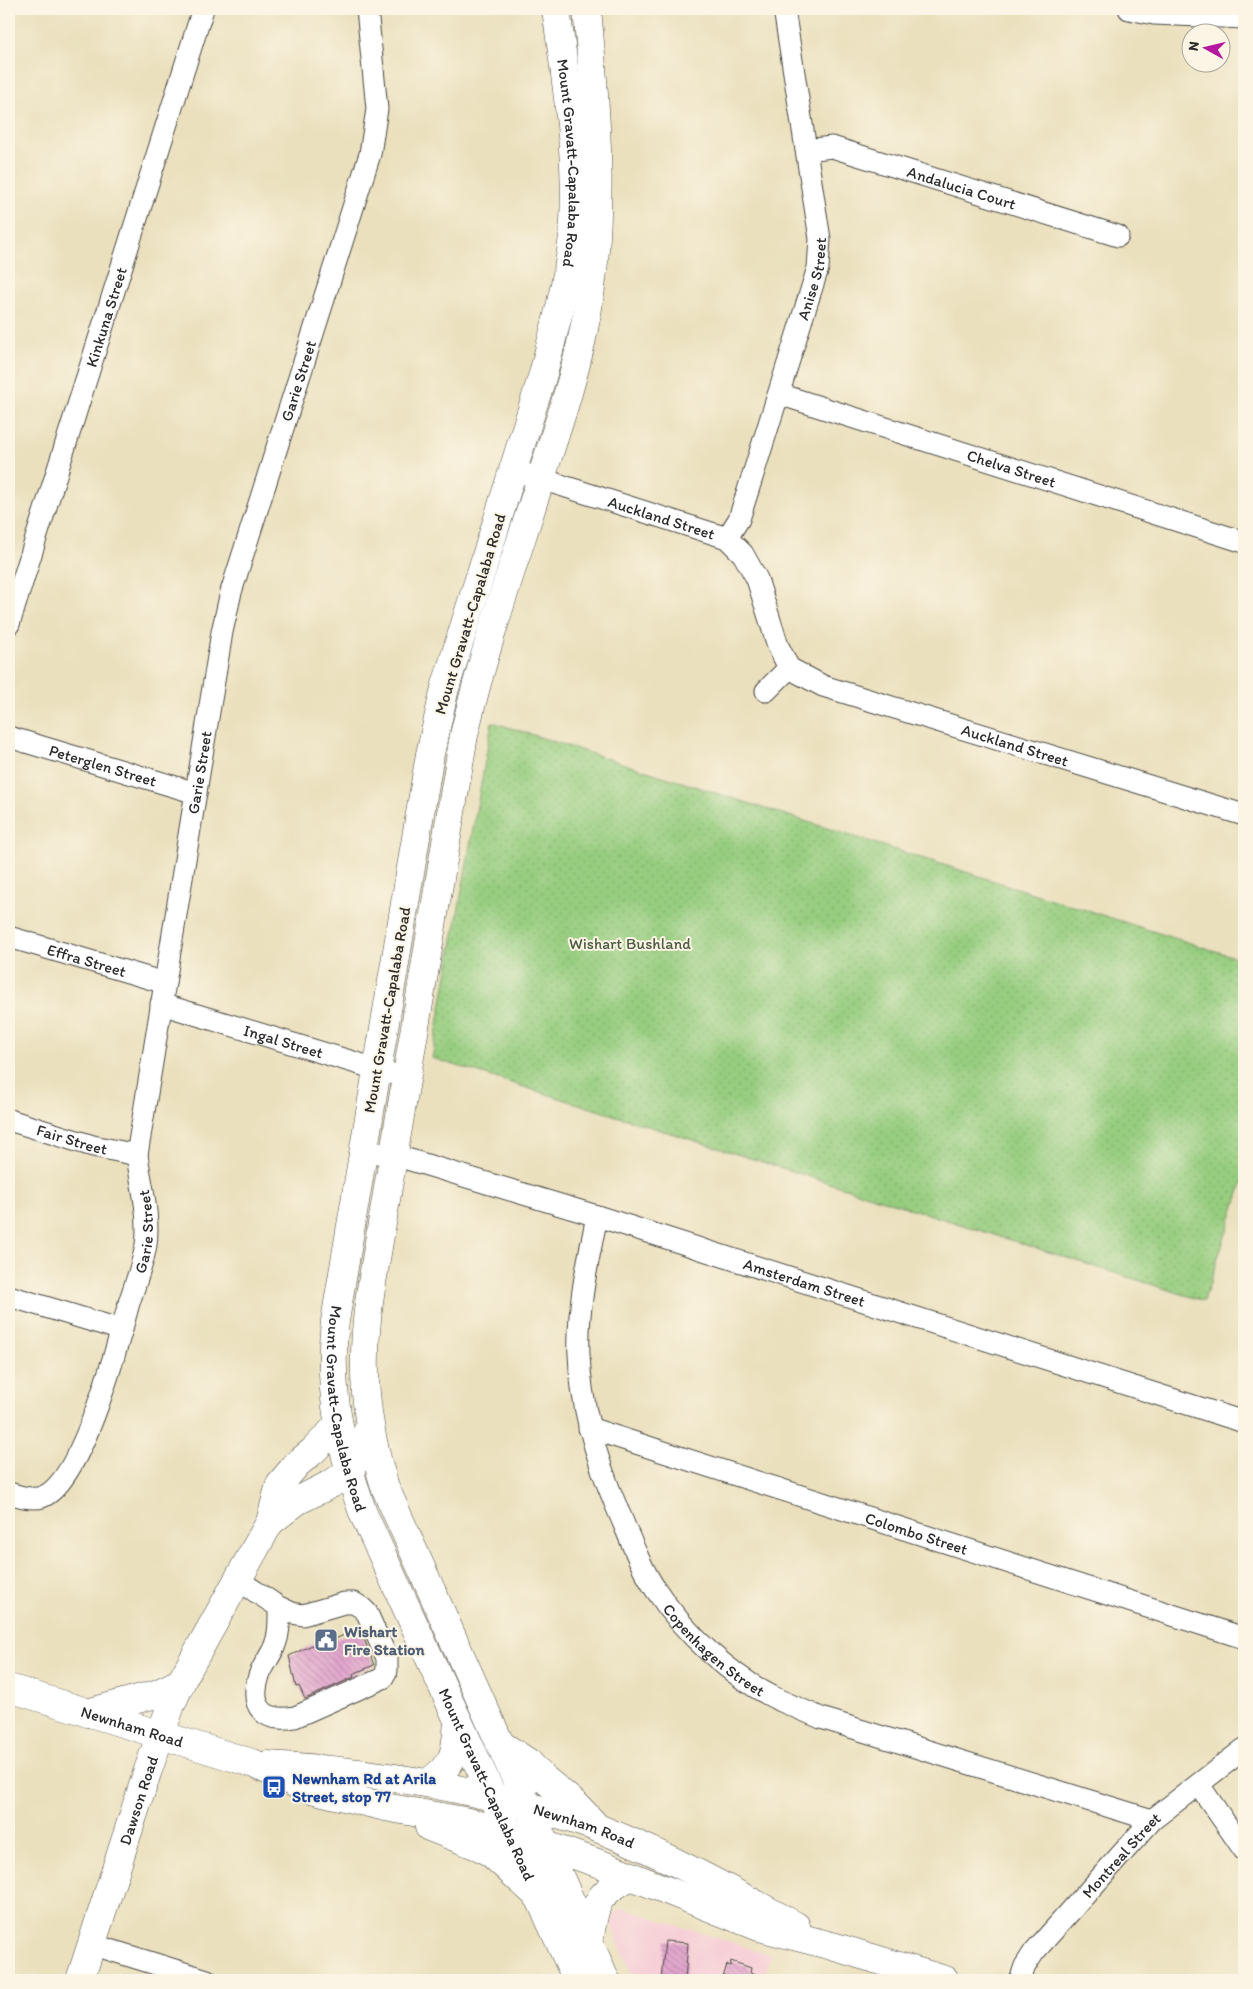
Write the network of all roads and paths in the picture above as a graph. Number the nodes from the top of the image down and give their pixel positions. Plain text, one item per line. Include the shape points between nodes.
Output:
1 (204, 9) edge
2 (367, 9) edge
3 (556, 9) edge
4 (586, 9) edge
5 (784, 9) edge
6 (1129, 9) edge
7 (1224, 13) edge
8 (1244, 18) edge
9 (806, 150) junction
10 (1118, 236) dead end
11 (779, 394) junction
12 (514, 470) junction
13 (541, 479) junction
14 (727, 538) junction
15 (1244, 542) edge
16 (9, 624) edge
17 (790, 668) junction
18 (766, 691) dead end
19 (9, 737) edge
20 (196, 793) junction
21 (1244, 815) edge
22 (9, 937) edge
23 (163, 994) junction
24 (377, 1069) junction
25 (406, 1078) junction
26 (9, 1120) edge
27 (363, 1150) junction
28 (137, 1154) junction
29 (393, 1155) junction
30 (597, 1216) junction
31 (9, 1296) edge
32 (122, 1330) junction
33 (1244, 1422) edge
34 (338, 1425) junction
35 (369, 1427) junction
36 (589, 1428) junction
37 (349, 1472) junction
38 (9, 1493) edge
39 (270, 1522) junction
40 (238, 1580) junction
41 (279, 1607) junction
42 (1244, 1638) edge
43 (181, 1682) junction
44 (9, 1688) edge
45 (87, 1713) junction
46 (458, 1721) junction
47 (160, 1736) junction
48 (500, 1744) junction
49 (1244, 1749) edge
50 (255, 1764) junction
51 (428, 1783) junction
52 (1199, 1785) junction
53 (492, 1796) junction
54 (527, 1806) junction
55 (385, 1807) junction
56 (1152, 1820) junction
57 (598, 1828) junction
58 (508, 1832) junction
59 (545, 1844) junction
60 (1244, 1850) edge
61 (631, 1876) junction
62 (540, 1898) junction
63 (589, 1942) junction
64 (92, 1944) junction
65 (832, 1946) junction
66 (80, 1980) edge
67 (207, 1980) edge
68 (577, 1980) edge
69 (606, 1980) edge
70 (945, 1980) edge
71 (1020, 1980) edge

1 - 16 street, Kinkuna Street
2 - 20 street, Garie Street via 377,109 373,137 231,592
3 - 12 main road, Mount Gravatt-Capalaba Road via 574,171 572,243 554,331
4 - 13 main road, Mount Gravatt-Capalaba Road via 598,159 596,246 577,359
5 - 9 street, Anise Street
6 - 7 street via 1154,14
7 - 8 street
9 - 10 street, Andalucia Court via 832,147
9 - 11 street, Anise Street via 820,239 818,268
11 - 14 street, Anise Street via 739,519
11 - 15 street, Chelva Street
12 - 13 street, Auckland Street
12 - 24 main road, Mount Gravatt-Capalaba Road via 445,688 428,764
13 - 14 street, Auckland Street
13 - 25 main road, Mount Gravatt-Capalaba Road via 464,735
14 - 17 street, Auckland Street via 743,554 757,579 778,646
17 - 18 street
17 - 21 street, Auckland Street via 823,686
19 - 20 street, Peterglen Street
20 - 23 street, Garie Street
22 - 23 street, Effra Street
23 - 24 street, Ingal Street
23 - 28 street, Garie Street
24 - 25 street, Ingal Street
24 - 27 main road, Mount Gravatt-Capalaba Road
25 - 29 main road, Mount Gravatt-Capalaba Road
26 - 28 street, Fair Street via 93,1146
27 - 29 street, Amsterdam Street
27 - 34 main road, Mount Gravatt-Capalaba Road via 332,1345
28 - 32 street, Garie Street via 147,1214 146,1245
29 - 30 street, Amsterdam Street
29 - 35 main road, Mount Gravatt-Capalaba Road via 367,1316 365,1372
30 - 33 street, Amsterdam Street
30 - 36 street, Copenhagen Street via 584,1278 580,1317 579,1354
31 - 32 street
32 - 38 street, Garie Street via 98,1410 63,1479 42,1497 20,1497
34 - 37 main road, Mount Gravatt-Capalaba Road
34 - 39 main road, Dawson Road via 287,1474 280,1484
35 - 37 main road
35 - 48 main road, Mount Gravatt-Capalaba Road via 376,1458 396,1513
36 - 42 street, Colombo Street
36 - 56 street, Copenhagen Street via 610,1490 655,1589 677,1620 740,1676 777,1699 821,1718
37 - 39 main road, Dawson Road via 297,1501
37 - 46 main road, Mount Gravatt-Capalaba Road via 363,1513
39 - 40 main road, Dawson Road
40 - 41 street
40 - 43 main road, Dawson Road
41 - 41 street via 279,1632 260,1675 256,1700 271,1718 295,1717 383,1678 387,1671 387,1658 367,1613 354,1603 303,1615
43 - 45 main road via 156,1694
43 - 47 main road, Dawson Road
44 - 45 main road, Newnham Road
45 - 47 main road, Newnham Road
46 - 51 main road via 453,1757 444,1771
46 - 53 main road, Mount Gravatt-Capalaba Road
47 - 50 main road, Newnham Road
47 - 64 main road, Dawson Road
48 - 54 main road, Mount Gravatt-Capalaba Road
48 - 57 main road via 529,1763
49 - 52 street, Montreal Street
50 - 51 main road, Newnham Road via 315,1768
50 - 55 main road, Newnham Road via 302,1788
51 - 53 main road, Newnham Road
52 - 56 street, Montreal Street
52 - 60 street
53 - 54 main road, Newnham Road
53 - 58 main road, Mount Gravatt-Capalaba Road
54 - 57 main road, Newnham Road
54 - 59 main road, Mount Gravatt-Capalaba Road
55 - 58 main road, Newnham Road
55 - 62 main road via 486,1850
56 - 71 street, Montreal Street via 1034,1952
57 - 65 main road, Newnham Road via 669,1859
58 - 59 main road, Newnham Road
58 - 62 main road, Mount Gravatt-Capalaba Road
59 - 61 main road, Newnham Road
59 - 63 main road, Mount Gravatt-Capalaba Road
61 - 63 main road via 604,1892 598,1902
61 - 65 main road, Newnham Road via 759,1928
62 - 68 main road, Mount Gravatt-Capalaba Road
63 - 69 main road, Mount Gravatt-Capalaba Road
64 - 66 main road, Dawson Road
64 - 67 street
65 - 70 main road, Newnham Road

